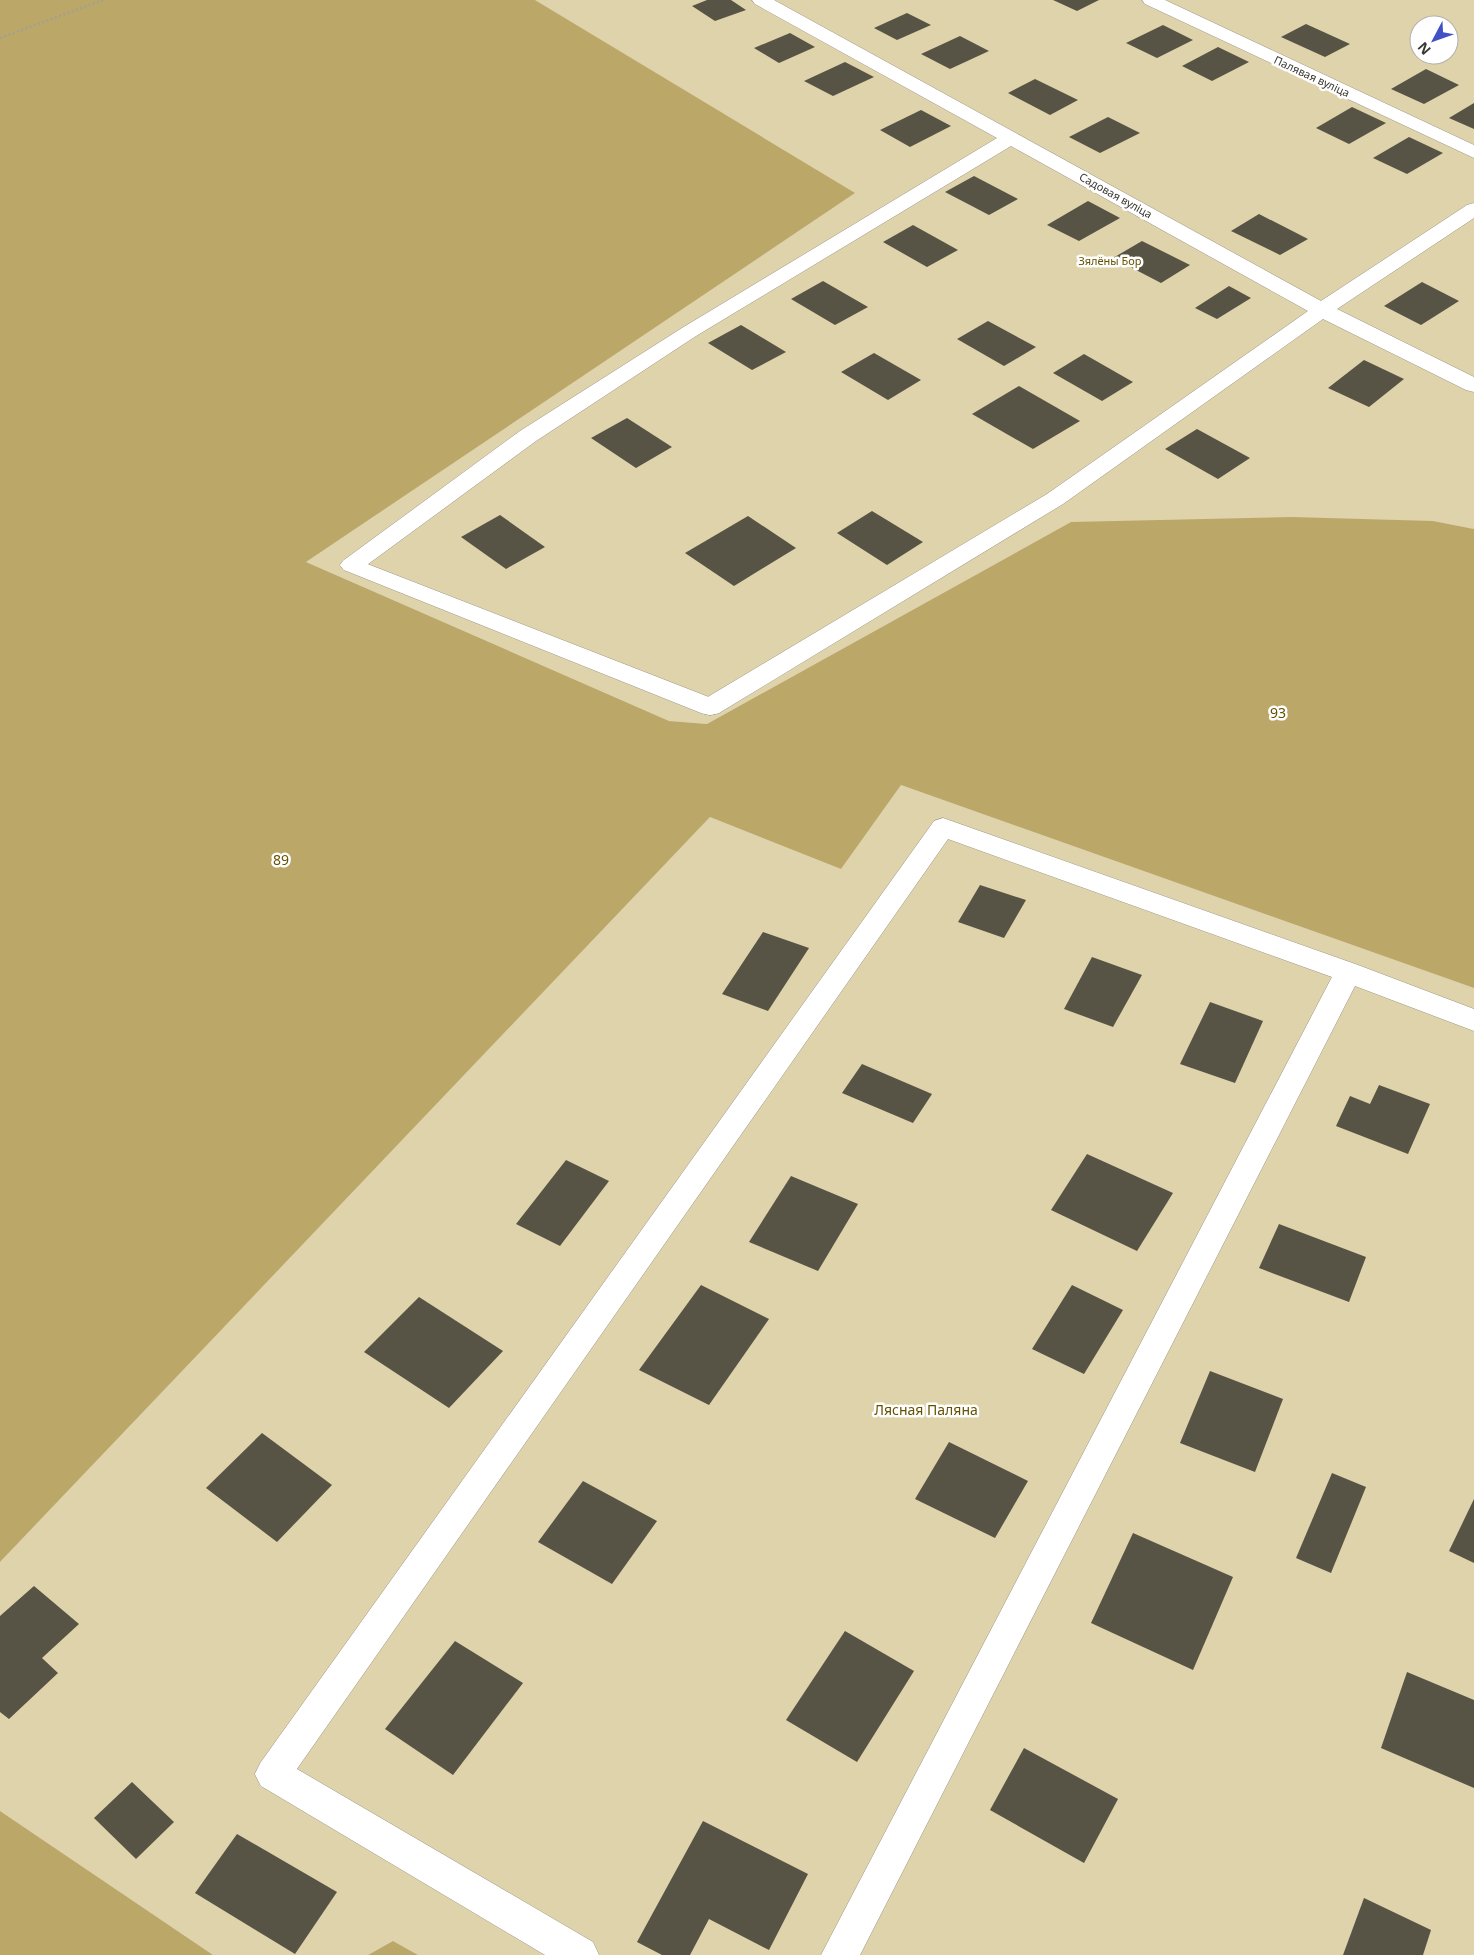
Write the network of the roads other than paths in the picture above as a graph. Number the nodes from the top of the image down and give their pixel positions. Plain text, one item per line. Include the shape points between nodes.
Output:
1 (762, 0) edge
2 (1151, 0) edge
3 (1012, 137) junction
4 (1474, 152) edge
5 (1474, 209) edge
6 (1322, 310) junction
7 (1474, 385) edge
8 (1348, 972) junction
9 (1474, 1020) edge
10 (580, 1955) edge
11 (840, 1955) edge

1 - 3 street, Садовая вуліца
2 - 4 street, Палявая вуліца
3 - 6 street, Садовая вуліца
3 - 6 street via 689,332 536,431 352,565 710,707 1055,499
5 - 6 street
6 - 7 street, Садовая вуліца
8 - 9 street
8 - 10 street via 943,827 274,1774
8 - 11 street

